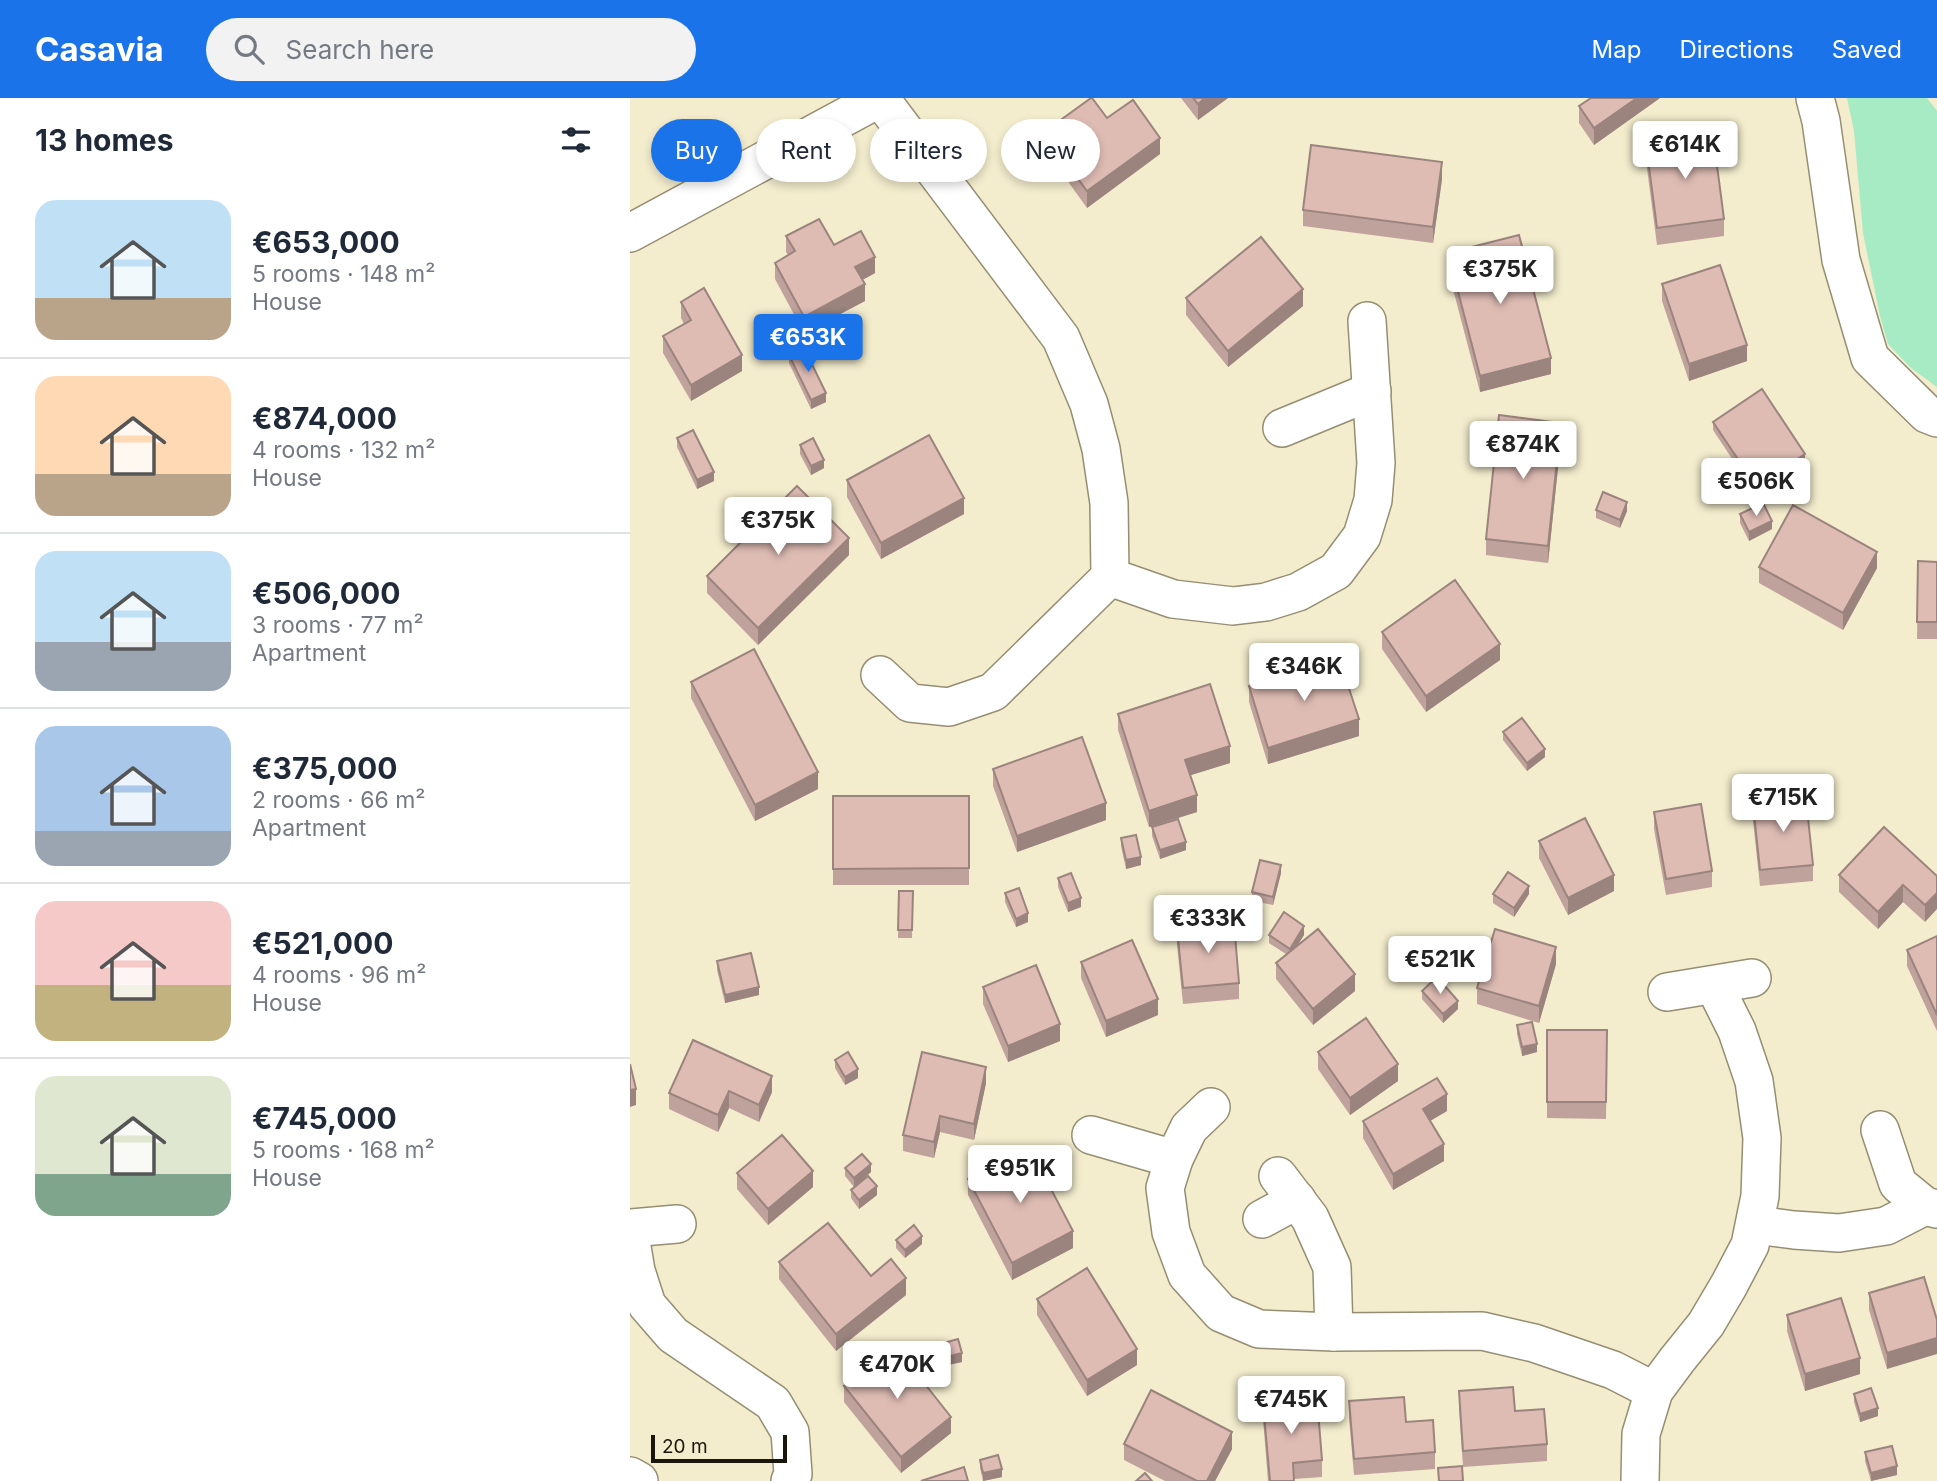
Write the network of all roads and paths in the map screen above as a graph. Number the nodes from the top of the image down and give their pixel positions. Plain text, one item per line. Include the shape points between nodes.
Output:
1 (880, 98) edge
2 (1815, 98) edge
3 (630, 233) edge
4 (1367, 321) dead end
5 (1372, 391) junction
6 (1937, 418) edge
7 (1282, 428) dead end
8 (1110, 577) junction
9 (880, 675) dead end
10 (1752, 978) dead end
11 (1714, 985) junction
12 (1667, 992) dead end
13 (1211, 1107) dead end
14 (1880, 1129) dead end
15 (1091, 1135) dead end
16 (1174, 1159) junction
17 (1931, 1208) edge
18 (1262, 1219) dead end
19 (677, 1224) dead end
20 (1755, 1225) junction
21 (630, 1228) edge
22 (630, 1235) edge
23 (1334, 1332) junction
24 (1654, 1391) junction
25 (630, 1476) edge
26 (639, 1481) edge
27 (790, 1481) edge
28 (1640, 1481) edge

1 - 3 street
1 - 8 street via 1061,338 1089,404 1101,449 1109,503
2 - 6 street via 1840,260 1870,358 1927,414
4 - 5 street
5 - 7 street
5 - 8 street via 1373,500 1362,536 1336,571 1266,603 1233,606 1173,599
8 - 9 street via 993,692 949,707 910,703
10 - 11 street
11 - 12 street
11 - 20 street via 1737,1031 1754,1082 1762,1138
13 - 16 street via 1189,1128
14 - 17 street via 1898,1184
15 - 16 street
16 - 23 street via 1165,1188 1171,1232 1187,1275 1221,1313 1259,1329
17 - 20 street via 1886,1226 1839,1233
18 - 23 street via 1288,1188 1310,1218 1332,1267
19 - 21 street
20 - 24 street via 1750,1245 1706,1324
22 - 27 street via 647,1305 673,1335 773,1403 790,1432
23 - 24 street via 1482,1331 1613,1370
24 - 28 street via 1641,1434
25 - 26 street

